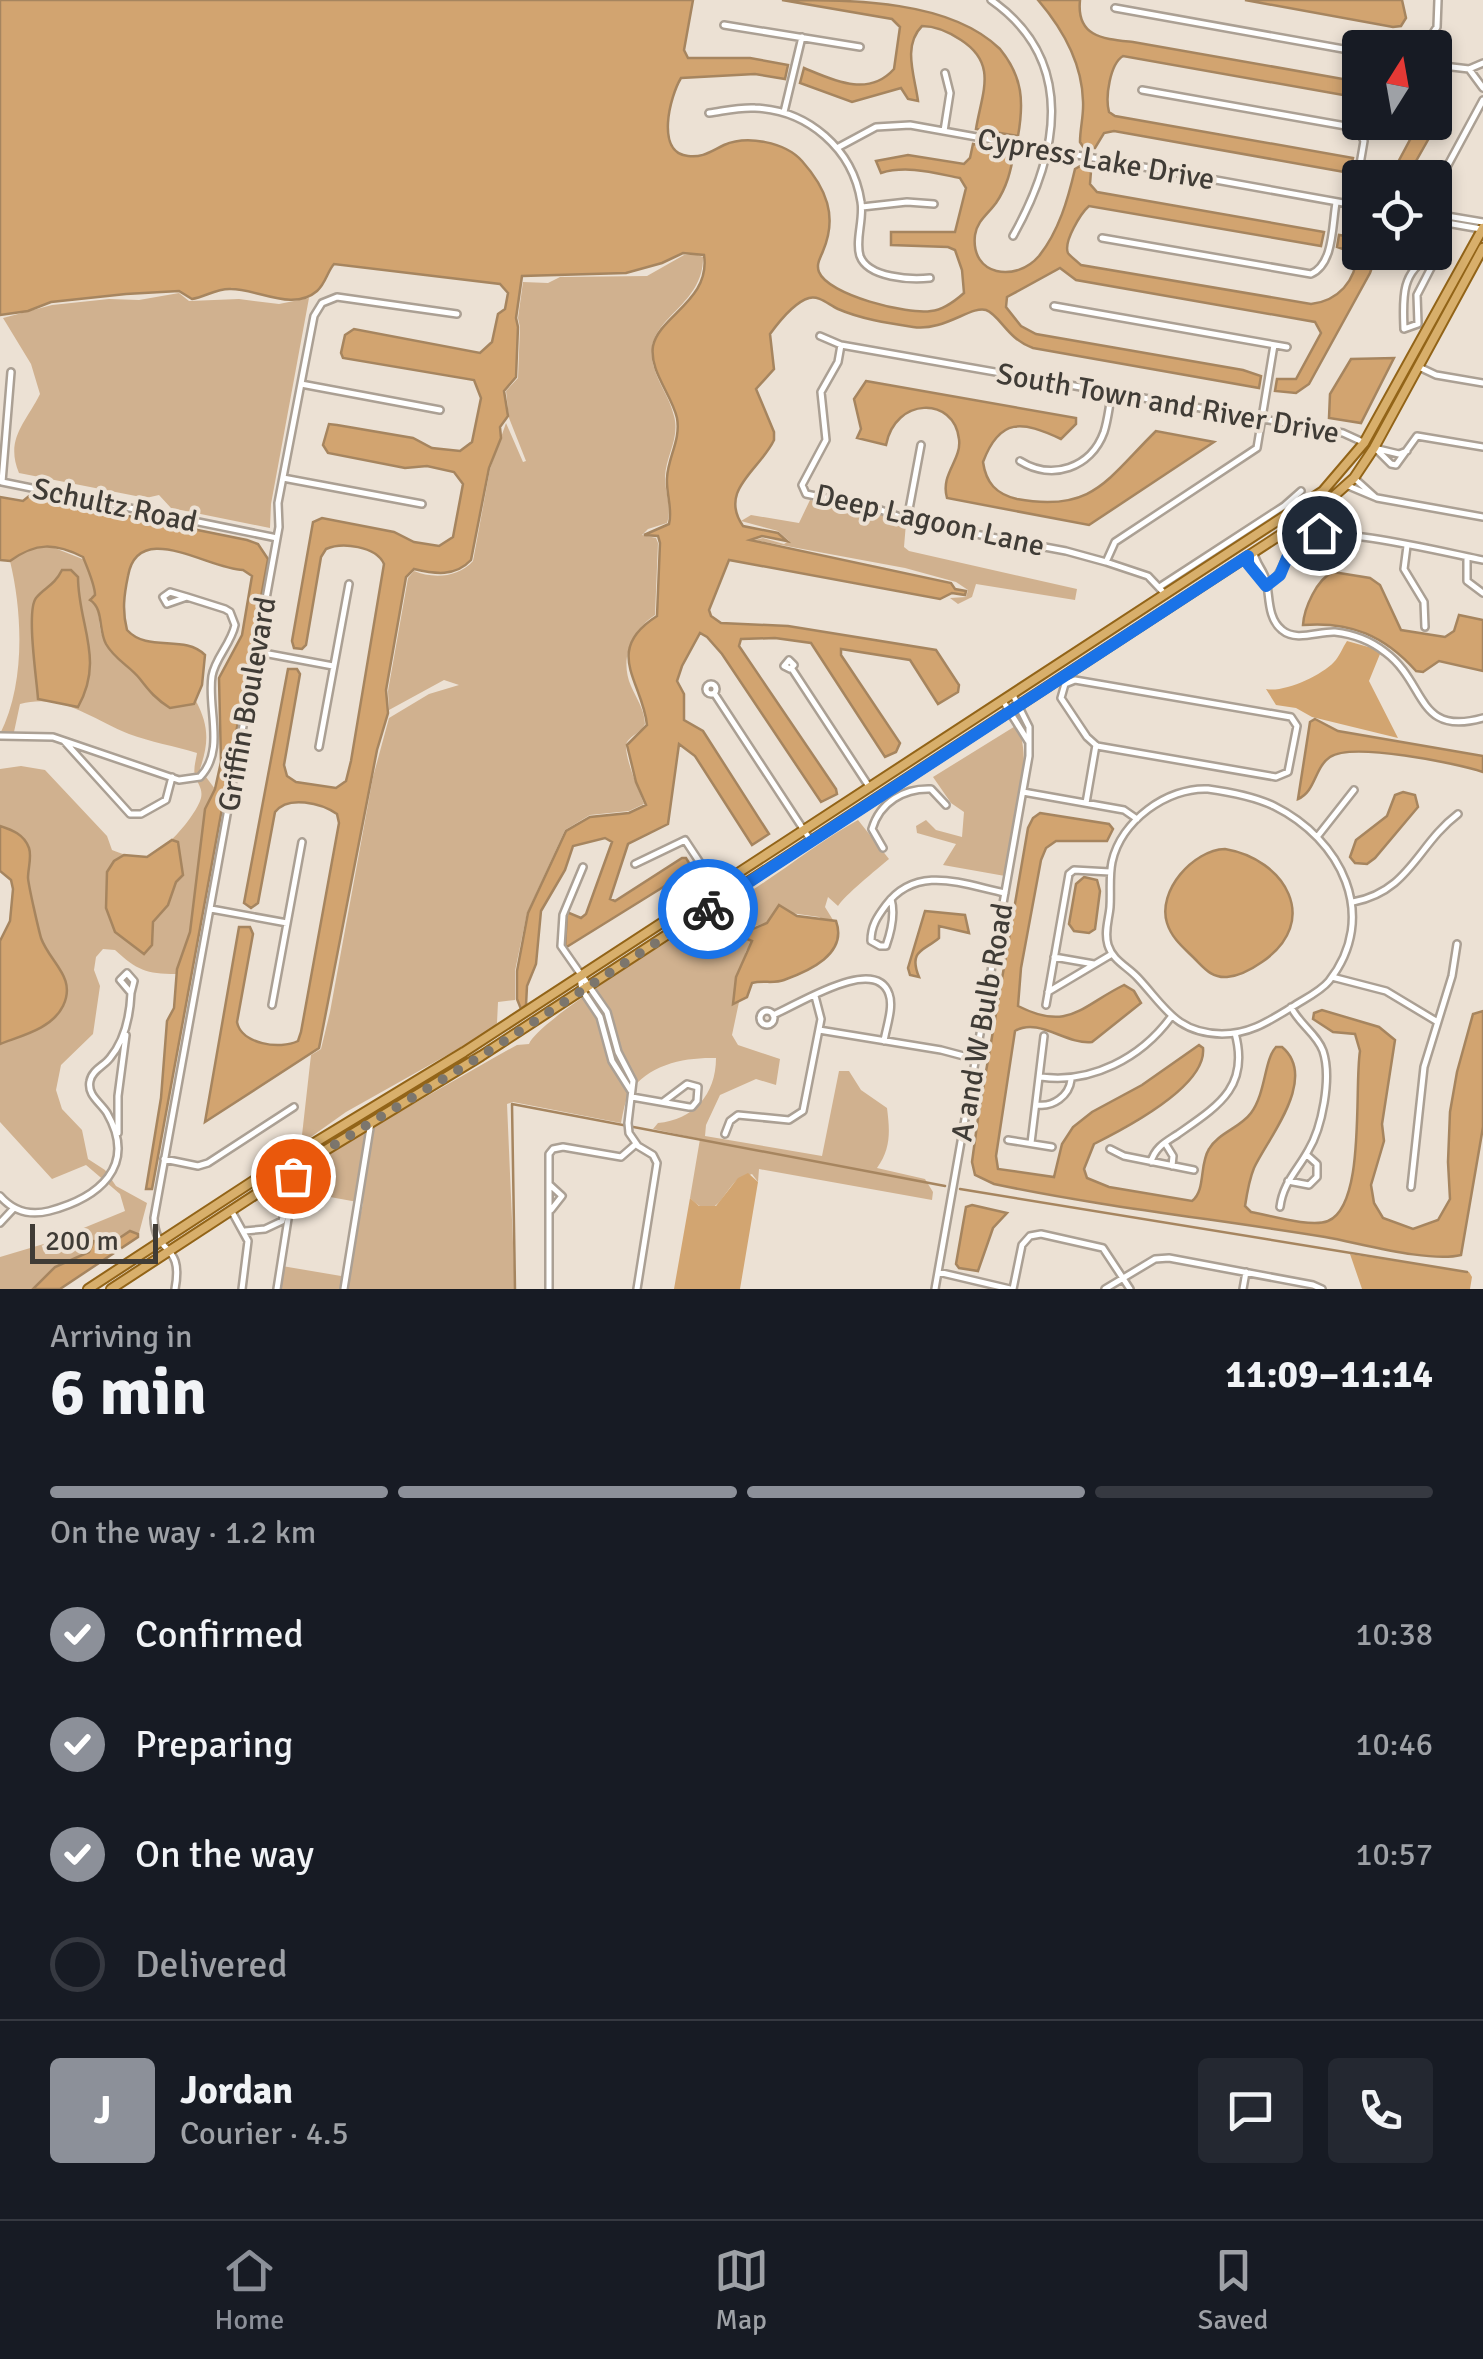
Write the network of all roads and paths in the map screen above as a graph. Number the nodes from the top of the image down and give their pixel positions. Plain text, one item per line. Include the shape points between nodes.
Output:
1 (991, 0) edge
2 (1438, 0) edge
3 (1449, 0) edge
4 (1114, 8) dead end
5 (1440, 14) junction
6 (724, 25) dead end
7 (1436, 30) edge
8 (802, 37) junction
9 (860, 47) dead end
10 (1342, 49) edge
11 (1483, 62) edge
12 (1452, 67) edge
13 (1470, 70) junction
14 (945, 73) dead end
15 (1483, 88) edge
16 (1142, 90) dead end
17 (1483, 100) edge
18 (784, 112) junction
19 (709, 113) dead end
20 (944, 131) junction
21 (837, 148) junction
22 (1046, 149) junction
23 (1362, 160) edge
24 (1451, 160) edge
25 (1336, 202) junction
26 (1342, 203) edge
27 (934, 204) dead end
28 (862, 207) junction
29 (1452, 221) edge
30 (1483, 227) edge
31 (1012, 236) dead end
32 (1102, 238) dead end
33 (1483, 248) edge
34 (1432, 252) edge
35 (930, 278) dead end
36 (1054, 306) dead end
37 (457, 314) dead end
38 (1434, 315) junction
39 (820, 336) dead end
40 (1274, 345) junction
41 (841, 346) junction
42 (1287, 348) dead end
43 (1419, 368) junction
44 (11, 372) dead end
45 (1483, 383) edge
46 (301, 384) junction
47 (1112, 393) junction
48 (440, 410) dead end
49 (1261, 419) junction
50 (1364, 442) junction
51 (922, 445) dead end
52 (1483, 447) edge
53 (1374, 448) junction
54 (1408, 450) junction
55 (1020, 461) dead end
56 (283, 478) junction
57 (1350, 481) junction
58 (1301, 491) dead end
59 (422, 504) dead end
60 (1483, 517) edge
61 (907, 520) junction
62 (1272, 526) junction
63 (277, 538) junction
64 (1407, 546) junction
65 (1251, 554) junction
66 (1467, 557) junction
67 (1483, 560) edge
68 (1106, 562) junction
69 (348, 584) dead end
70 (1266, 586) junction
71 (1163, 590) junction
72 (1483, 593) edge
73 (187, 597) dead end
74 (1146, 622) junction
75 (1425, 627) dead end
76 (256, 652) junction
77 (333, 666) junction
78 (792, 669) dead end
79 (714, 693) dead end
80 (1012, 695) junction
81 (1003, 701) junction
82 (1015, 707) junction
83 (1483, 718) edge
84 (0, 736) edge
85 (62, 739) junction
86 (1096, 745) junction
87 (934, 746) junction
88 (319, 747) dead end
89 (913, 760) junction
90 (916, 772) junction
91 (172, 777) junction
92 (870, 788) junction
93 (1354, 790) dead end
94 (1023, 792) junction
95 (880, 802) junction
96 (1086, 803) junction
97 (946, 806) dead end
98 (1458, 814) dead end
99 (1136, 819) junction
100 (839, 823) junction
101 (804, 830) junction
102 (1317, 837) junction
103 (811, 841) junction
104 (302, 842) dead end
105 (882, 848) dead end
106 (635, 864) dead end
107 (583, 867) dead end
108 (1110, 872) junction
109 (716, 888) junction
110 (1005, 893) junction
111 (890, 899) junction
112 (1353, 902) junction
113 (210, 909) junction
114 (690, 920) junction
115 (287, 924) junction
116 (1457, 944) dead end
117 (1112, 954) junction
118 (1054, 957) junction
119 (1094, 964) junction
120 (580, 977) junction
121 (1332, 978) junction
122 (586, 988) junction
123 (1048, 992) junction
124 (131, 993) dead end
125 (815, 996) junction
126 (272, 1005) dead end
127 (1046, 1005) dead end
128 (1291, 1007) junction
129 (774, 1016) dead end
130 (1172, 1017) junction
131 (1436, 1021) junction
132 (126, 1027) junction
133 (819, 1030) junction
134 (1235, 1033) junction
135 (1044, 1036) dead end
136 (884, 1042) junction
137 (976, 1059) junction
138 (1041, 1077) junction
139 (1071, 1079) junction
140 (632, 1097) junction
141 (663, 1102) junction
142 (1038, 1105) junction
143 (294, 1107) dead end
144 (364, 1111) junction
145 (371, 1121) junction
146 (336, 1129) junction
147 (725, 1134) dead end
148 (117, 1140) junction
149 (1008, 1140) dead end
150 (1166, 1142) junction
151 (1030, 1143) junction
152 (636, 1144) junction
153 (1052, 1147) dead end
154 (1110, 1149) dead end
155 (1306, 1155) junction
156 (164, 1160) junction
157 (1151, 1162) junction
158 (1172, 1166) junction
159 (296, 1168) junction
160 (1194, 1170) dead end
161 (1288, 1181) junction
162 (549, 1182) junction
163 (1411, 1187) dead end
164 (0, 1196) edge
165 (1280, 1206) dead end
166 (14, 1208) junction
167 (232, 1210) junction
168 (550, 1212) junction
169 (0, 1223) edge
170 (245, 1231) junction
171 (160, 1242) junction
172 (170, 1250) junction
173 (938, 1272) junction
174 (1246, 1272) junction
175 (1124, 1278) junction
176 (88, 1289) edge
177 (111, 1289) edge
178 (175, 1289) edge
179 (242, 1289) edge
180 (277, 1289) edge
181 (344, 1289) edge
182 (549, 1289) edge
183 (636, 1289) edge
184 (934, 1289) edge
185 (1011, 1289) edge
186 (1105, 1289) edge
187 (1130, 1289) edge
188 (1243, 1289) edge
189 (1322, 1289) edge

1 - 22 street via 1028,36 1047,72 1053,103
2 - 5 street
3 - 5 street
4 - 10 street
5 - 7 street
6 - 8 street
8 - 9 street
8 - 18 street
11 - 13 street
12 - 13 street
13 - 15 street
14 - 20 street via 950,93
16 - 23 street via 1357,128 1364,141
17 - 24 street
18 - 19 street
18 - 21 street
20 - 21 street, Cypress Lake Drive via 888,125
20 - 22 street, Cypress Lake Drive
21 - 28 street
22 - 25 street, Cypress Lake Drive
22 - 31 street via 1036,194
25 - 26 street, Cypress Lake Drive
25 - 32 street via 1326,260 1310,274
27 - 28 street
28 - 35 street via 861,258 881,273
29 - 30 street
30 - 38 main road
33 - 43 main road
34 - 34 street via 1403,290 1404,330 1418,324 1417,295
36 - 40 street
37 - 46 street, Griffin Boulevard via 327,300 314,316
38 - 43 main road via 1415,358
38 - 50 main road
39 - 41 street
40 - 42 street
40 - 49 street
41 - 47 street, South Town and River Drive
41 - 61 street, Deep Lagoon Lane via 822,392 826,440 803,490
43 - 45 street
43 - 53 main road
44 - 63 street, Schultz Road via 2,482
46 - 48 street
46 - 56 street, Griffin Boulevard
47 - 49 street, South Town and River Drive
47 - 55 street via 1104,432 1081,462 1048,472
49 - 50 street, South Town and River Drive
49 - 68 street via 1253,452 1119,539
50 - 53 street, South Town and River Drive
50 - 62 main road via 1322,491
51 - 61 street
52 - 54 street, South Town and River Drive via 1419,436
53 - 54 street, South Town and River Drive
53 - 54 street via 1393,465
53 - 57 main road
56 - 59 street
56 - 63 street, Griffin Boulevard
57 - 60 street via 1377,498
57 - 65 main road
58 - 71 street
61 - 68 street, Deep Lagoon Lane
62 - 65 main road via 1248,547
62 - 71 main road
63 - 76 street, Griffin Boulevard
64 - 66 street
64 - 70 street via 1314,534 1292,546 1280,575
64 - 75 street via 1404,569 1424,602
65 - 70 street via 1248,564
65 - 74 main road
66 - 67 street
66 - 72 street via 1467,581
68 - 71 street, Deep Lagoon Lane via 1148,576
69 - 77 street
70 - 83 street via 1274,620 1285,632 1361,638 1402,667 1437,718 1458,724
71 - 74 main road via 1163,604
71 - 80 main road
73 - 91 street via 225,609 234,625 212,676 211,760 197,779
74 - 82 main road
76 - 77 street
76 - 113 street, Griffin Boulevard
77 - 88 street
78 - 92 street
79 - 101 street
80 - 81 main road
80 - 82 street, A and W Bulb Road
81 - 82 street, A and W Bulb Road
81 - 87 main road
82 - 90 main road
82 - 94 street, A and W Bulb Road via 1029,756
84 - 85 street
85 - 91 street
85 - 91 street via 130,814 166,800
86 - 86 street via 1062,702 1066,683 1093,682 1295,719 1297,726 1290,766 1276,778
86 - 96 street
87 - 89 main road
87 - 90 main road
89 - 92 main road
89 - 95 main road via 881,786
90 - 95 main road
92 - 100 main road
92 - 101 main road
93 - 102 street
94 - 96 street
94 - 110 street, A and W Bulb Road
95 - 97 street via 912,788 931,789
95 - 100 main road
95 - 105 street via 872,829
96 - 99 street
98 - 112 street via 1394,885
99 - 102 street via 1178,793 1208,789 1270,804
99 - 108 street
100 - 103 main road
101 - 103 street
101 - 109 main road
102 - 112 street
103 - 114 main road
104 - 115 street
106 - 109 street via 686,840
107 - 120 street via 560,934
108 - 117 street via 1106,933
108 - 118 street via 1069,874
109 - 114 main road
109 - 120 main road
110 - 111 street via 928,880 905,885
110 - 137 street, A and W Bulb Road
111 - 111 street via 870,933 880,946 889,939
112 - 121 street via 1353,932
113 - 115 street
113 - 156 street, Griffin Boulevard
114 - 122 main road
115 - 126 street
116 - 131 street
117 - 119 street
117 - 130 street
118 - 119 street
118 - 123 street
119 - 123 street
120 - 122 street
120 - 144 main road
121 - 128 street
121 - 131 street via 1386,991
122 - 140 street
122 - 145 main road
123 - 127 street
124 - 132 street
125 - 129 street
125 - 133 street
125 - 136 street via 852,978 881,984 890,1002
128 - 134 street
128 - 155 street via 1324,1056 1321,1120
130 - 134 street via 1205,1032
130 - 139 street via 1116,1064
131 - 163 street via 1422,1080
132 - 148 street
132 - 148 street via 89,1085
133 - 136 street
133 - 147 street via 800,1115 784,1120 743,1113
134 - 150 street via 1235,1084
135 - 138 street
136 - 137 street
137 - 173 street, A and W Bulb Road
138 - 139 street
138 - 142 street
139 - 142 street via 1060,1098
140 - 141 street
140 - 152 street via 628,1126
141 - 141 street via 692,1107 698,1087 690,1083
142 - 151 street
143 - 156 street via 208,1164
144 - 145 street
144 - 146 main road
145 - 159 main road
145 - 181 street
146 - 159 main road via 301,1156
146 - 171 main road
148 - 166 street via 115,1168 99,1190 52,1210
149 - 151 street
150 - 157 street
150 - 158 street
151 - 153 street
152 - 162 street via 622,1157 553,1149
152 - 183 street via 653,1155 658,1168
154 - 157 street
155 - 161 street
155 - 161 street via 1317,1164 1317,1177 1304,1186
156 - 171 street, Griffin Boulevard via 154,1218
157 - 158 street
158 - 160 street
159 - 167 main road
159 - 170 street via 282,1221
159 - 180 street
161 - 165 street
162 - 168 street
162 - 168 street via 562,1196
164 - 166 street
166 - 169 street
167 - 170 street
167 - 172 main road
168 - 182 street
170 - 179 street
171 - 172 street
171 - 176 main road
172 - 177 main road
172 - 178 street via 178,1266
173 - 184 street, A and W Bulb Road
173 - 185 street
174 - 175 street via 1160,1258
174 - 188 street
174 - 189 street
175 - 185 street via 1098,1245 1042,1234 1022,1245
175 - 186 street
175 - 187 street

